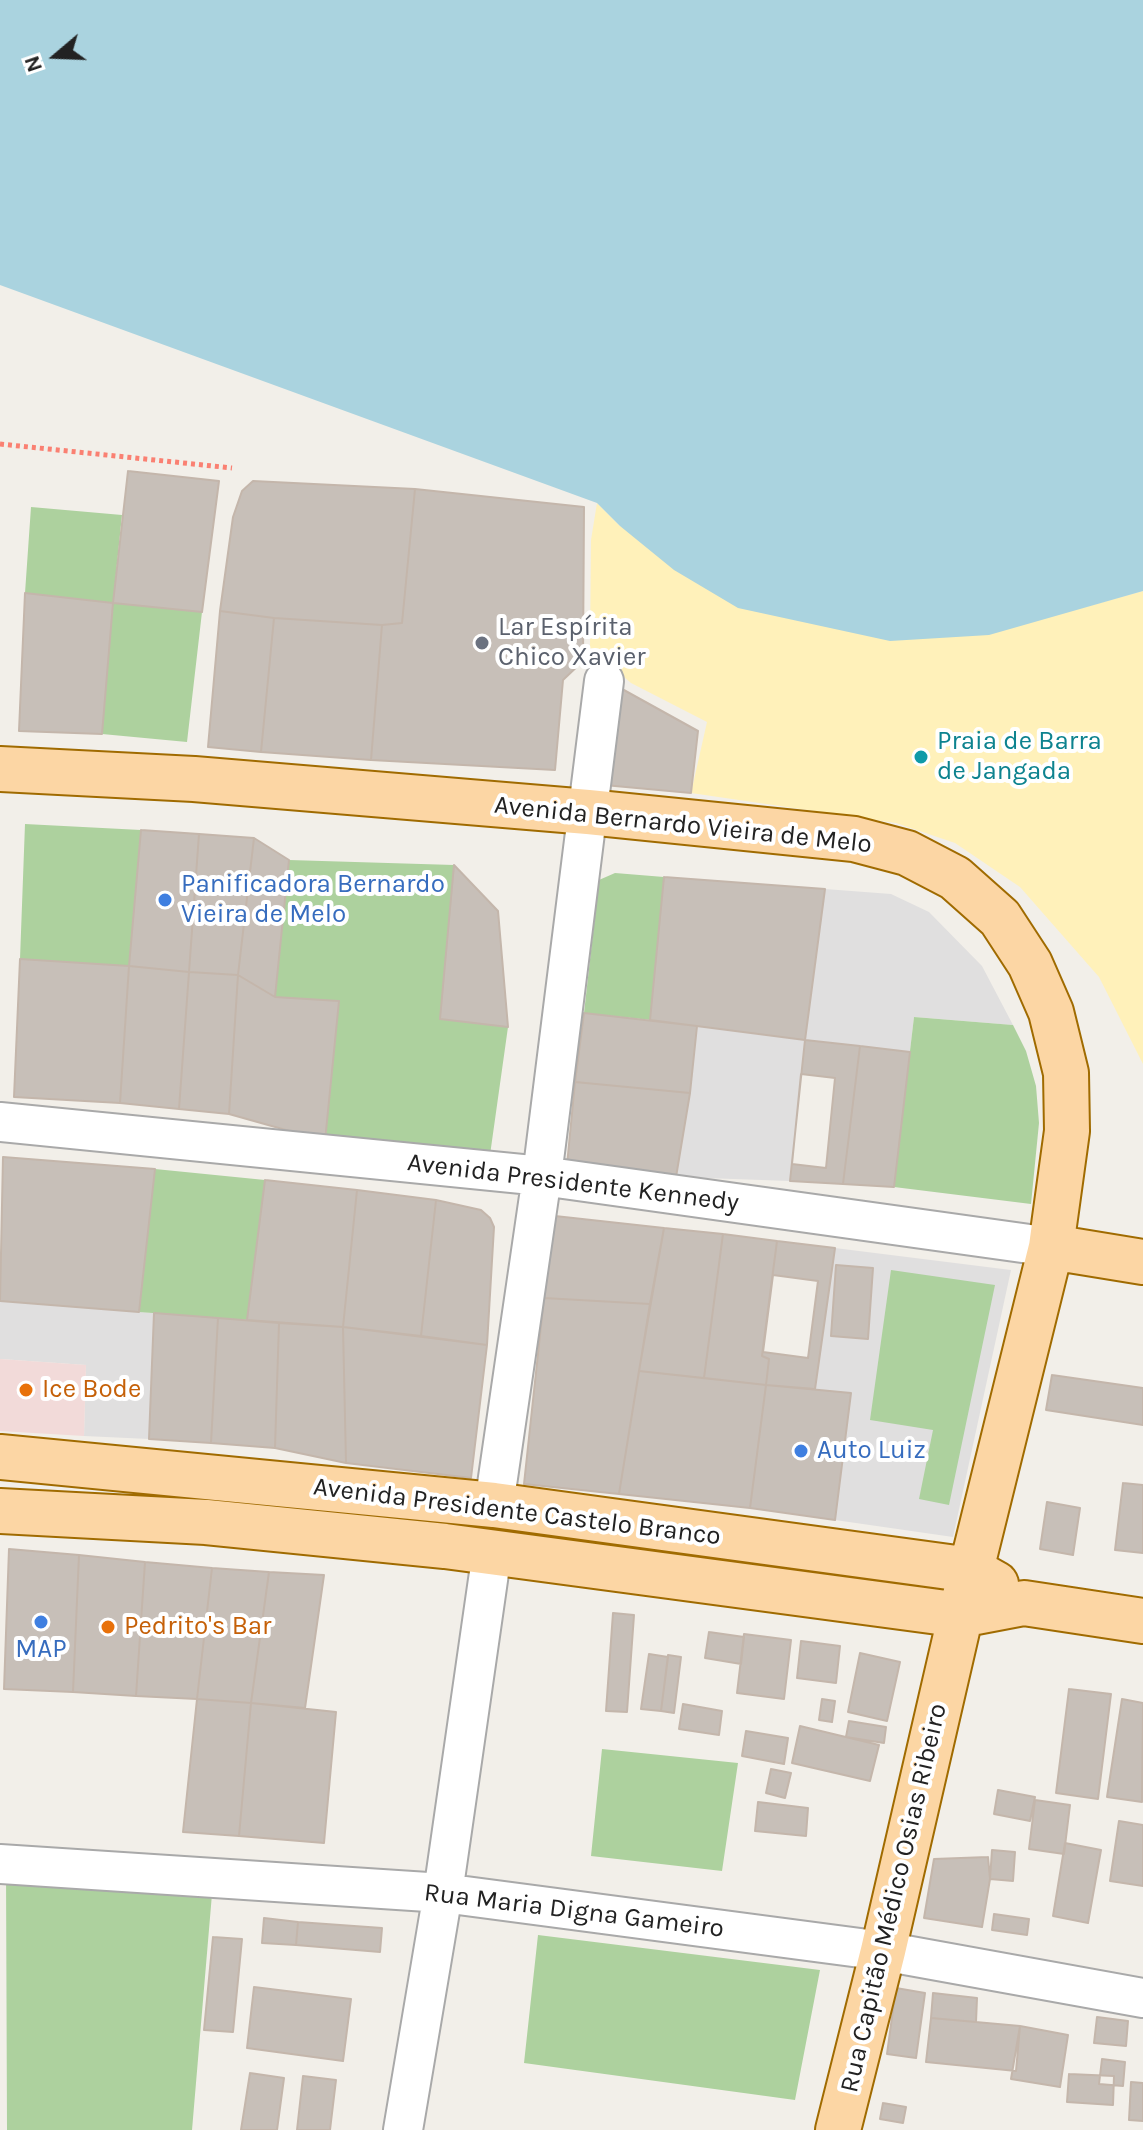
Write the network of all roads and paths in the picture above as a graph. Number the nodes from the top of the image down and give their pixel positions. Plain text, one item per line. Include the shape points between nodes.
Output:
1 (0, 444) edge
2 (232, 468) dead end
3 (604, 681) dead end
4 (0, 769) edge
5 (588, 812) junction
6 (0, 1122) edge
7 (542, 1176) junction
8 (1051, 1247) junction
9 (1143, 1262) edge
10 (0, 1457) edge
11 (494, 1505) junction
12 (0, 1511) edge
13 (492, 1552) junction
14 (971, 1570) junction
15 (1024, 1603) junction
16 (943, 1613) junction
17 (1143, 1621) edge
18 (0, 1864) edge
19 (443, 1893) junction
20 (883, 1951) junction
21 (1143, 1998) edge
22 (403, 2130) edge
23 (838, 2130) edge

1 - 2 path
3 - 5 street
4 - 5 main road, Avenida Bernardo Vieira de Melo via 194,779
5 - 7 street
5 - 8 main road, Avenida Bernardo Vieira de Melo via 854,839 907,853 955,878 1000,918 1030,964 1051,1012 1066,1073 1067,1131
6 - 7 street, Avenida Presidente Kennedy
7 - 8 street, Avenida Presidente Kennedy
7 - 11 street
8 - 9 main road, Avenida Presidente Kennedy
8 - 14 main road, Rua Capitão Médico Osias Ribeiro
10 - 11 main road, Avenida Presidente Castelo Branco
11 - 14 main road, Avenida Presidente Castelo Branco
12 - 13 main road, Avenida Presidente Castelo Branco via 206,1522
13 - 16 main road, Avenida Presidente Castelo Branco
13 - 19 street
14 - 15 main road, Avenida Presidente Castelo Branco
14 - 16 main road, Rua Capitão Médico Osias Ribeiro
15 - 16 main road, Avenida Presidente Castelo Branco
15 - 17 main road, Avenida Presidente Castelo Branco
16 - 20 main road, Rua Capitão Médico Osias Ribeiro via 949,1667
18 - 19 street, Rua Maria Digna Gameiro
19 - 20 street, Rua Maria Digna Gameiro
19 - 22 street
20 - 21 street, Rua Maria Digna Gameiro
20 - 23 main road, Rua Capitão Médico Osias Ribeiro

